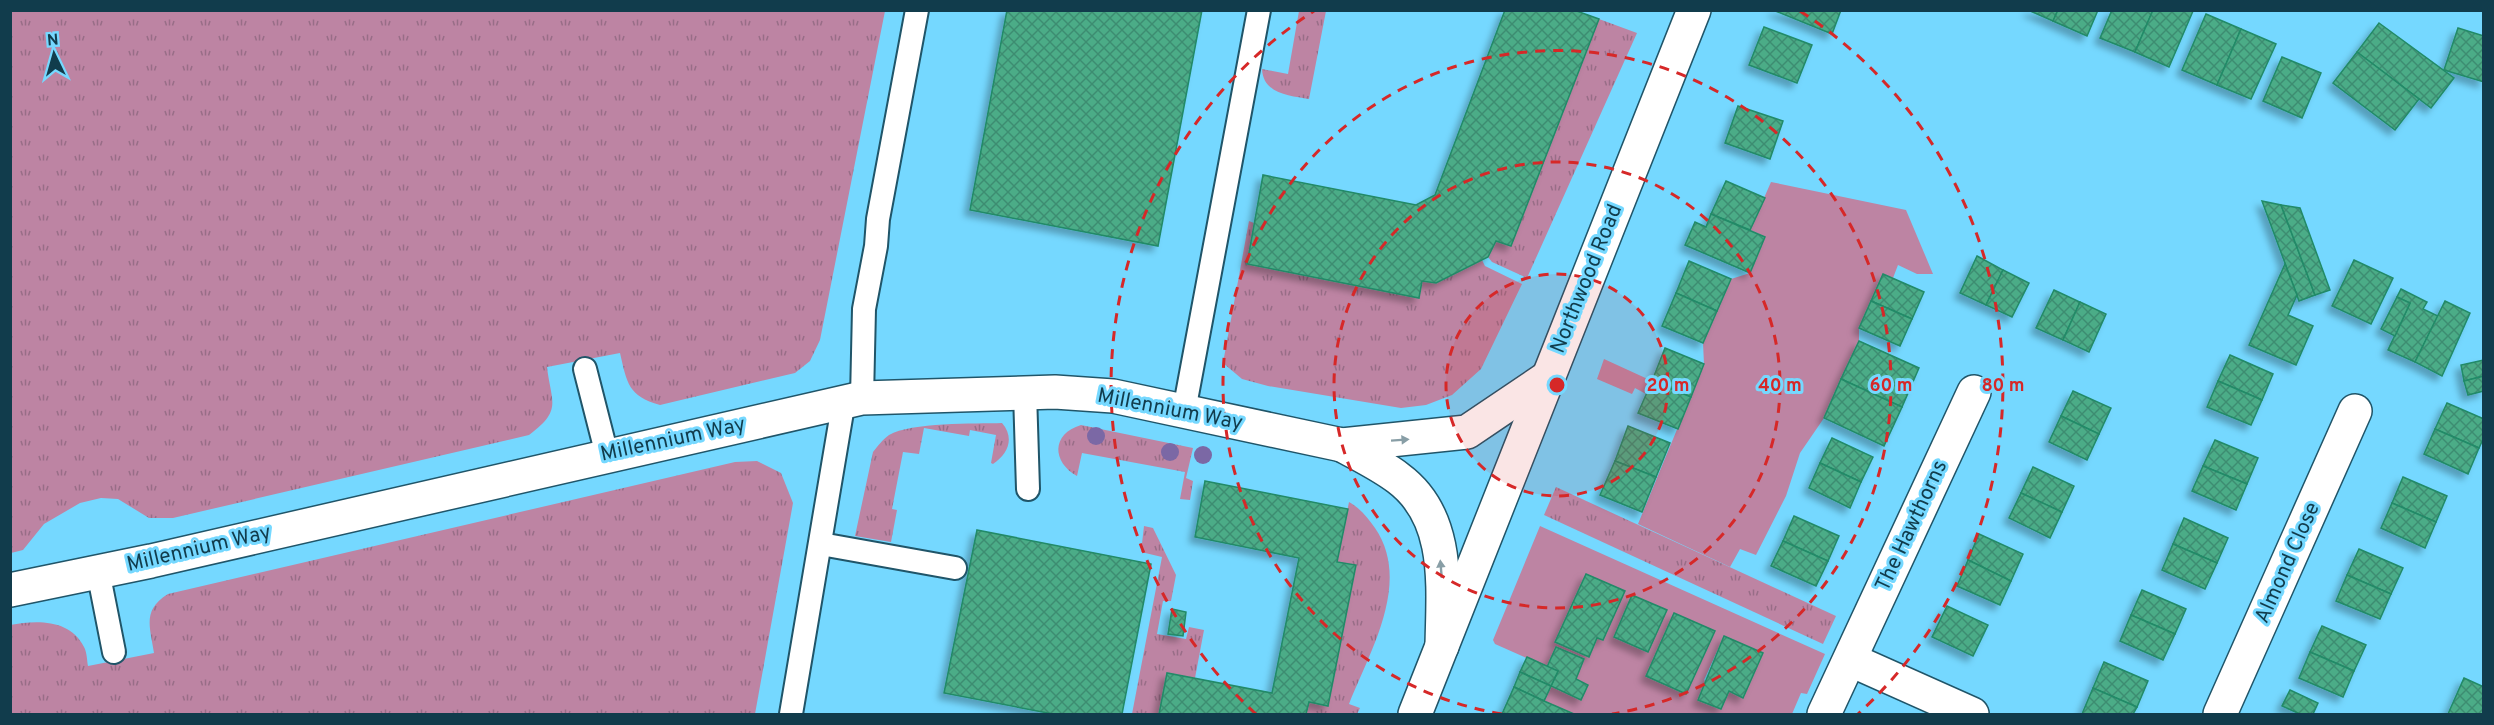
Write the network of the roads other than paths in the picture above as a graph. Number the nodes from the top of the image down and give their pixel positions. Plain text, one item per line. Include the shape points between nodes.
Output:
1 (917, 10) edge
2 (1258, 10) edge
3 (1694, 10) edge
4 (585, 369) dead end
5 (1547, 378) junction
6 (1974, 392) dead end
7 (1024, 393) junction
8 (853, 399) junction
9 (1184, 411) junction
10 (2355, 411) dead end
11 (1342, 444) junction
12 (607, 455) junction
13 (1028, 489) dead end
14 (821, 544) junction
15 (955, 568) dead end
16 (98, 571) junction
17 (10, 590) edge
18 (1442, 648) junction
19 (114, 652) dead end
20 (1851, 660) junction
21 (791, 714) edge
22 (1415, 714) edge
23 (1824, 714) edge
24 (1971, 714) edge
25 (2220, 714) edge

1 - 8 lane via 878,219
2 - 9 lane
3 - 5 street, Northwood Road
4 - 12 lane
11 -> 5 street, Millennium Way via 1467,432
5 - 18 street, Northwood Road
6 - 20 street, The Hawthorns
7 - 8 street, Millennium Way
7 - 9 street, Millennium Way via 1113,396
7 - 13 lane
8 - 12 street, Millennium Way
8 - 14 lane
9 - 11 street, Millennium Way
10 - 25 street, Almond Close
18 -> 11 street, Millennium Way via 1438,536 1426,506 1398,478
12 - 16 street, Millennium Way
14 - 15 lane
14 - 21 lane
16 - 17 street, Millennium Way
16 - 19 lane
18 - 22 street, Northwood Road
20 - 23 street, The Hawthorns
20 - 24 street

